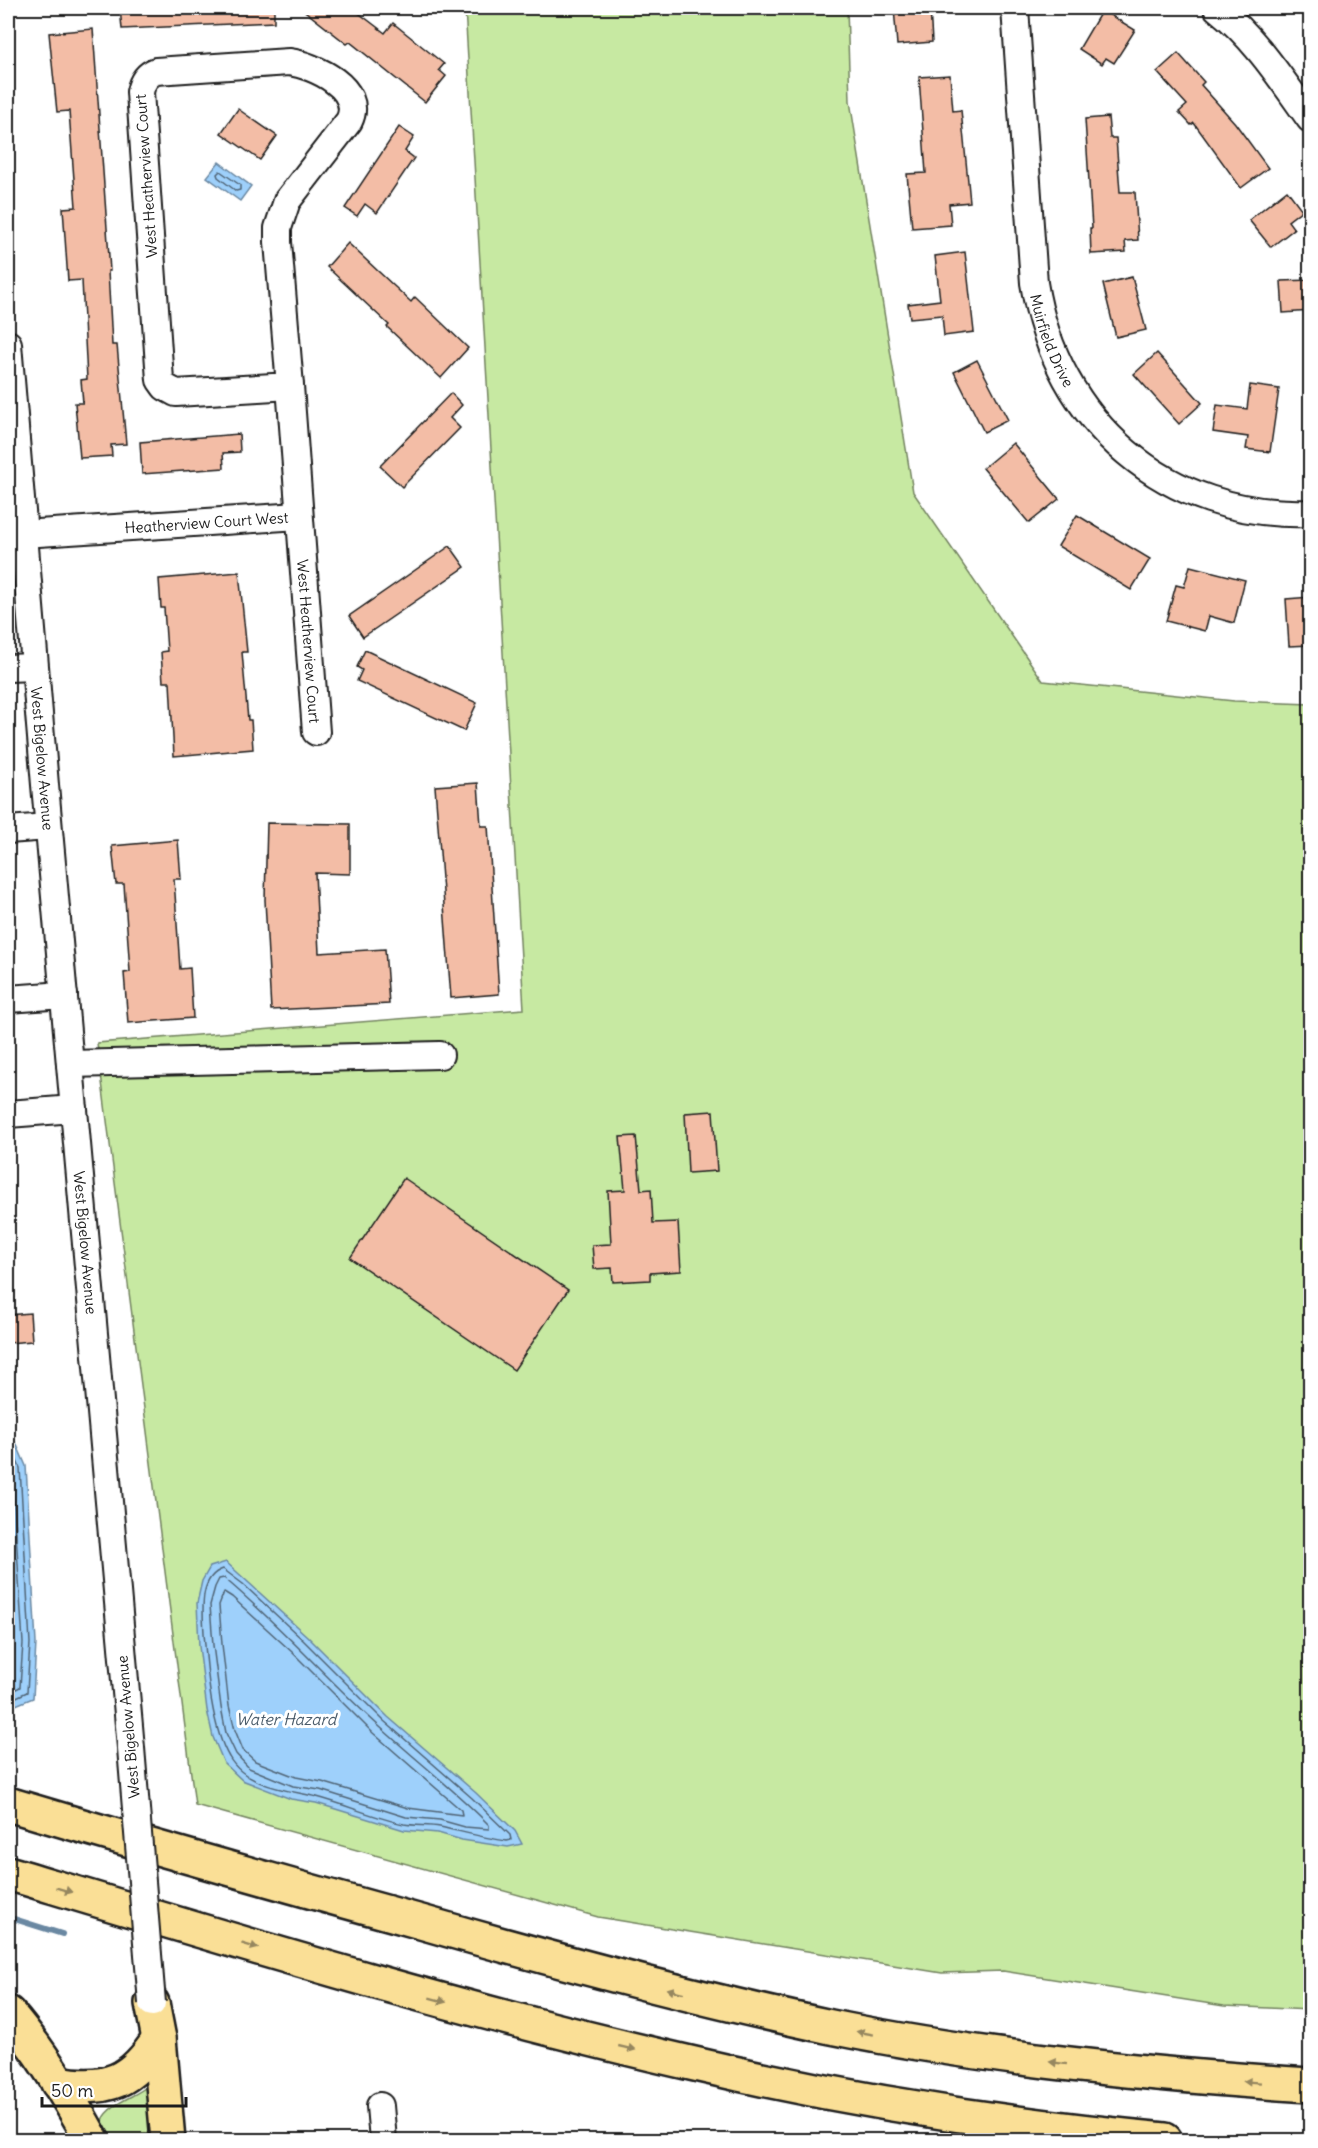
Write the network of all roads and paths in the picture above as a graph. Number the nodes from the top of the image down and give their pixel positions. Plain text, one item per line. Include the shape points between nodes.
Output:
1 (1015, 8) edge
2 (1217, 8) edge
3 (1311, 119) edge
4 (8, 344) edge
5 (290, 386) junction
6 (1311, 513) edge
7 (299, 516) junction
8 (23, 534) junction
9 (34, 667) junction
10 (8, 668) edge
11 (316, 732) dead end
12 (48, 827) junction
13 (8, 831) edge
14 (64, 995) junction
15 (8, 999) edge
16 (440, 1055) dead end
17 (70, 1064) junction
18 (74, 1108) junction
19 (8, 1114) edge
20 (8, 1804) edge
21 (8, 1873) edge
22 (152, 2003) joint
23 (8, 2013) edge
24 (159, 2039) junction
25 (58, 2084) junction
26 (1311, 2085) edge
27 (380, 2106) dead end
28 (92, 2140) edge
29 (168, 2140) edge
30 (383, 2140) edge
31 (1165, 2140) edge

1 - 6 street, Muirfield Drive via 1034,282 1043,325 1065,379 1113,440 1167,480 1220,503 1278,513
2 - 3 street via 1246,34
4 - 8 street, West Bigelow Avenue
5 - 5 street, West Heatherview Court via 278,228 287,201 349,121 351,101 326,75 313,67 289,62 170,69 149,74 140,92 160,380 171,390 184,394
5 - 7 street, Heatherview Court West
7 - 8 street, Heatherview Court West
7 - 11 street, West Heatherview Court
8 - 9 street, West Bigelow Avenue
9 - 10 street
9 - 12 street, West Bigelow Avenue
12 - 13 street
12 - 14 street, West Bigelow Avenue
14 - 15 street
14 - 17 street, West Bigelow Avenue
16 - 17 street
17 - 18 street, West Bigelow Avenue
18 - 19 street
18 - 22 street, West Bigelow Avenue, bridge
26 -> 20 main road via 1004,2056 749,2009 501,1945
21 -> 31 main road via 437,2000 701,2066 912,2108
22 - 24 main road, West Bigelow Avenue
23 - 25 main road
24 - 25 main road via 146,2059 121,2079 90,2087
24 - 29 main road, West Bigelow Avenue
25 - 28 main road
27 - 30 street

